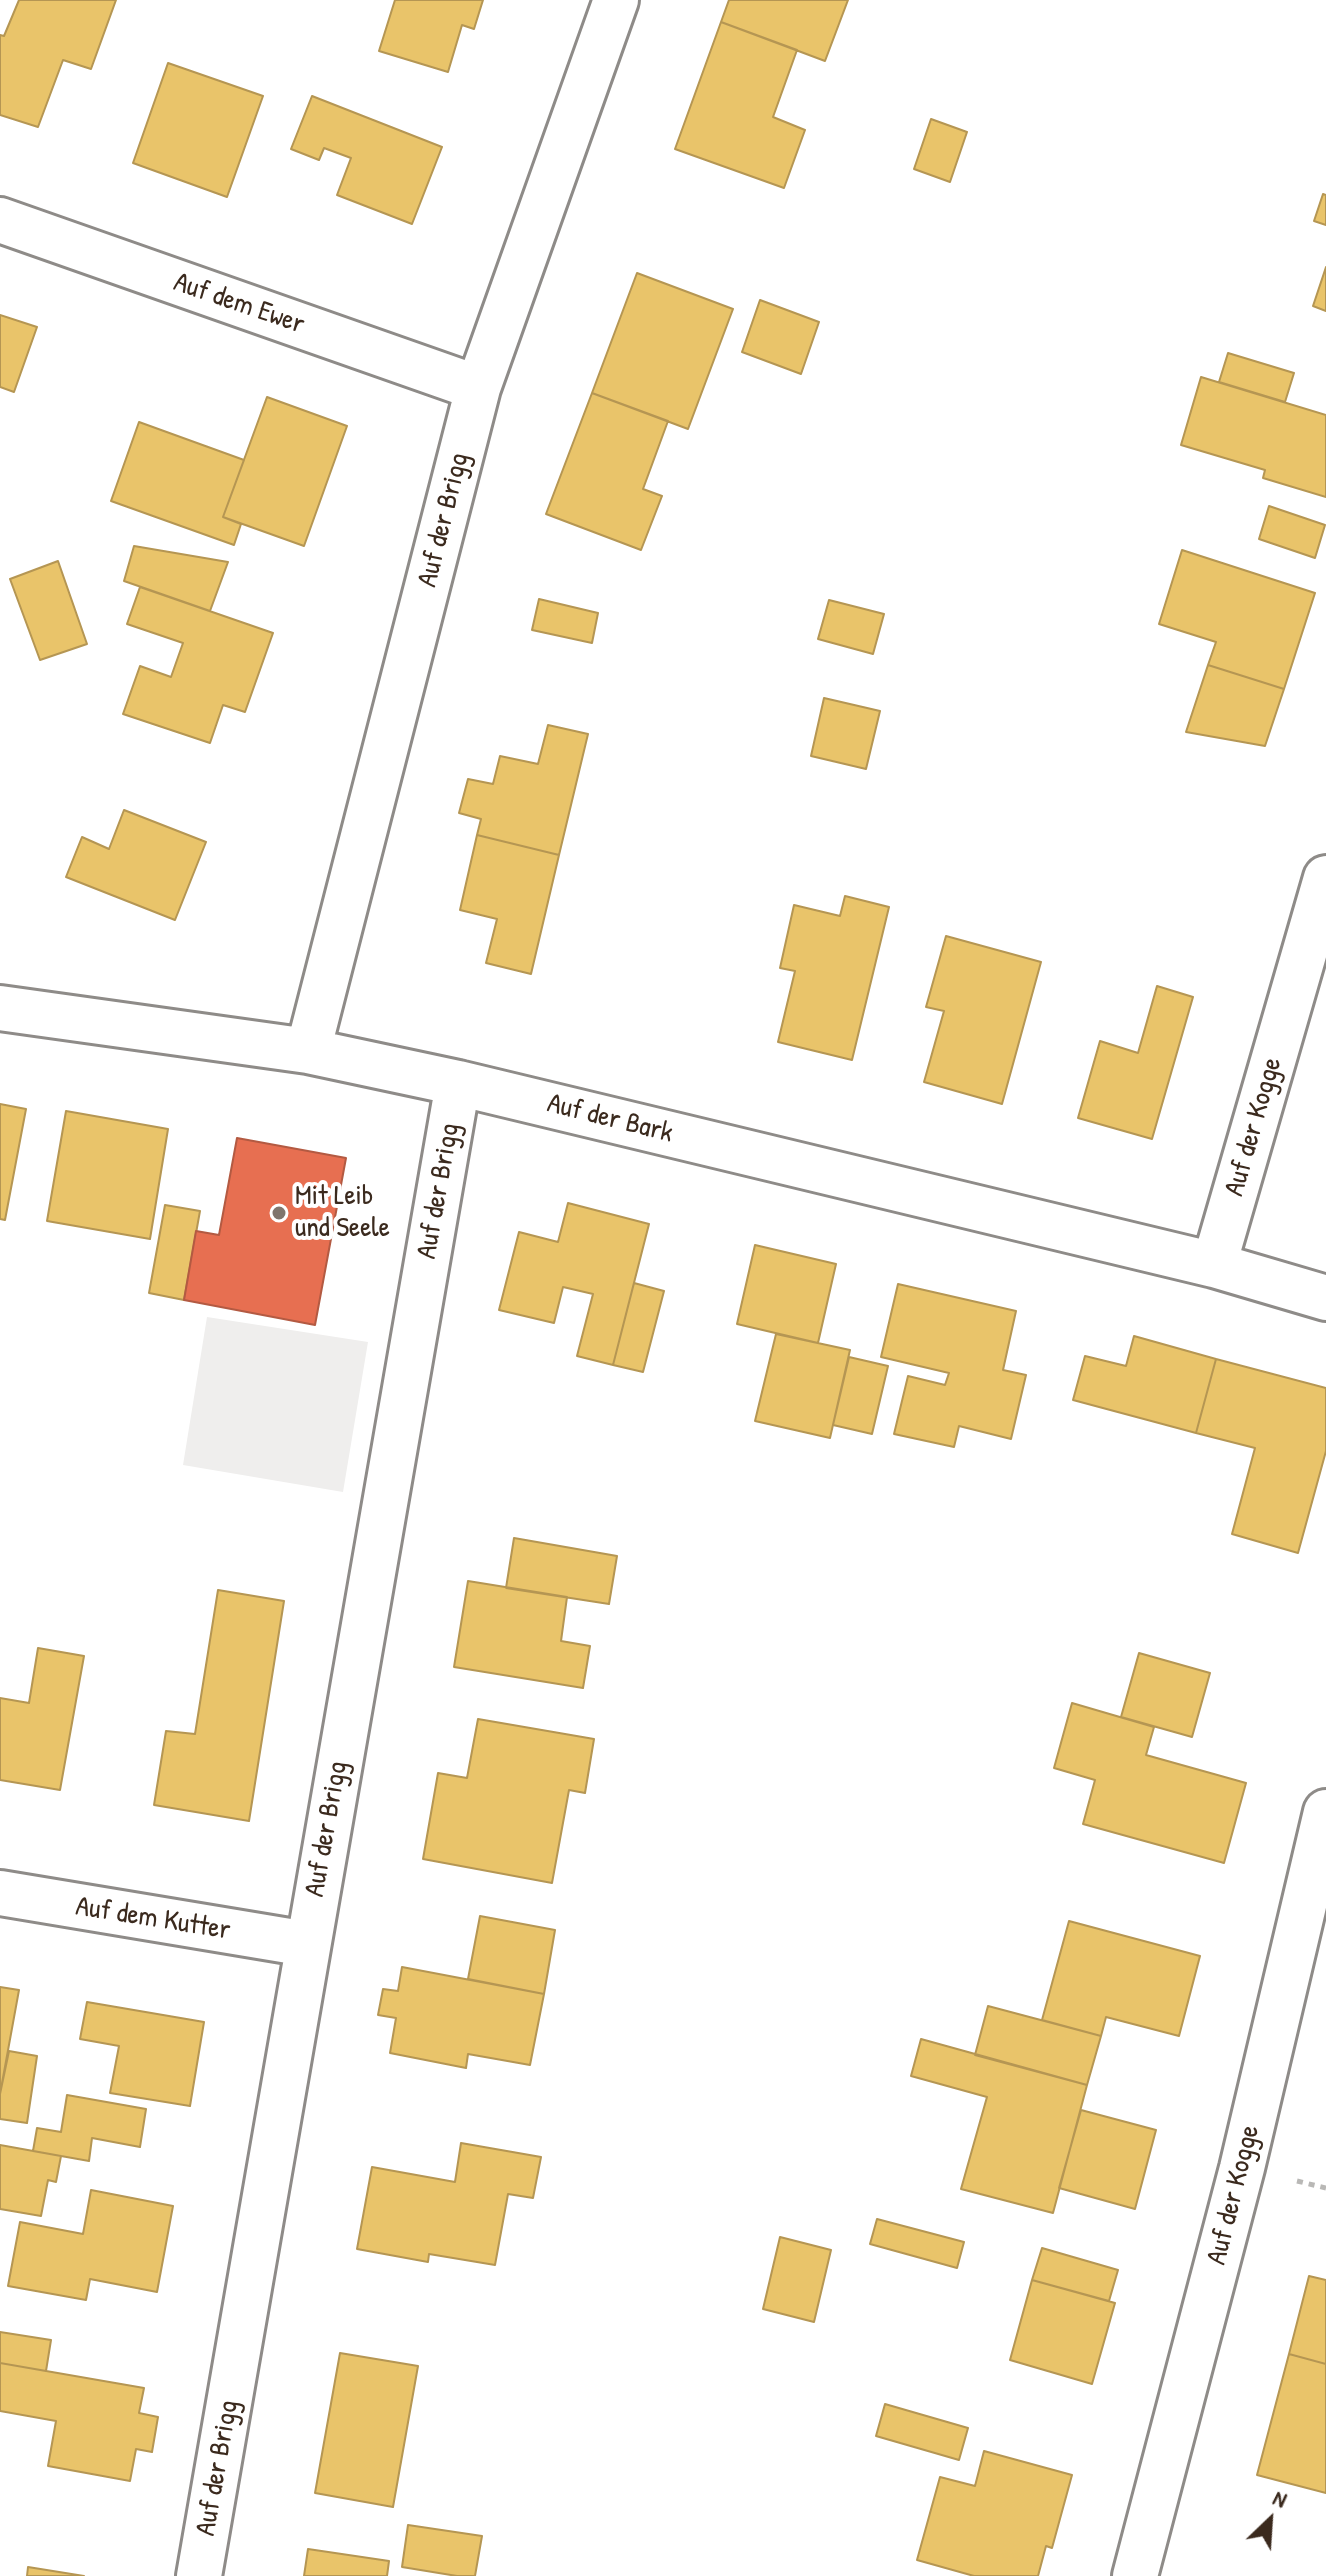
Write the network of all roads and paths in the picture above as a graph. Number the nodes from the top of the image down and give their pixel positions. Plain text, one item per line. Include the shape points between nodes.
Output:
1 (616, 0) edge
2 (0, 220) edge
3 (478, 388) junction
4 (1326, 878) edge
5 (0, 1008) edge
6 (308, 1051) junction
7 (458, 1083) junction
8 (1214, 1265) junction
9 (1326, 1298) edge
10 (1326, 1812) edge
11 (0, 1893) edge
12 (307, 1944) junction
13 (199, 2576) edge
14 (1135, 2576) edge

1 - 3 street, Auf der Brigg
2 - 3 street, Auf dem Ewer
3 - 6 street, Auf der Brigg
4 - 8 street, Auf der Kogge
5 - 6 street, Auf der Bark
6 - 7 street, Auf der Bark
7 - 8 street, Auf der Bark
7 - 12 street, Auf der Brigg
8 - 9 street
10 - 14 street, Auf der Kogge via 1242,2168
11 - 12 street, Auf dem Kutter
12 - 13 street, Auf der Brigg

